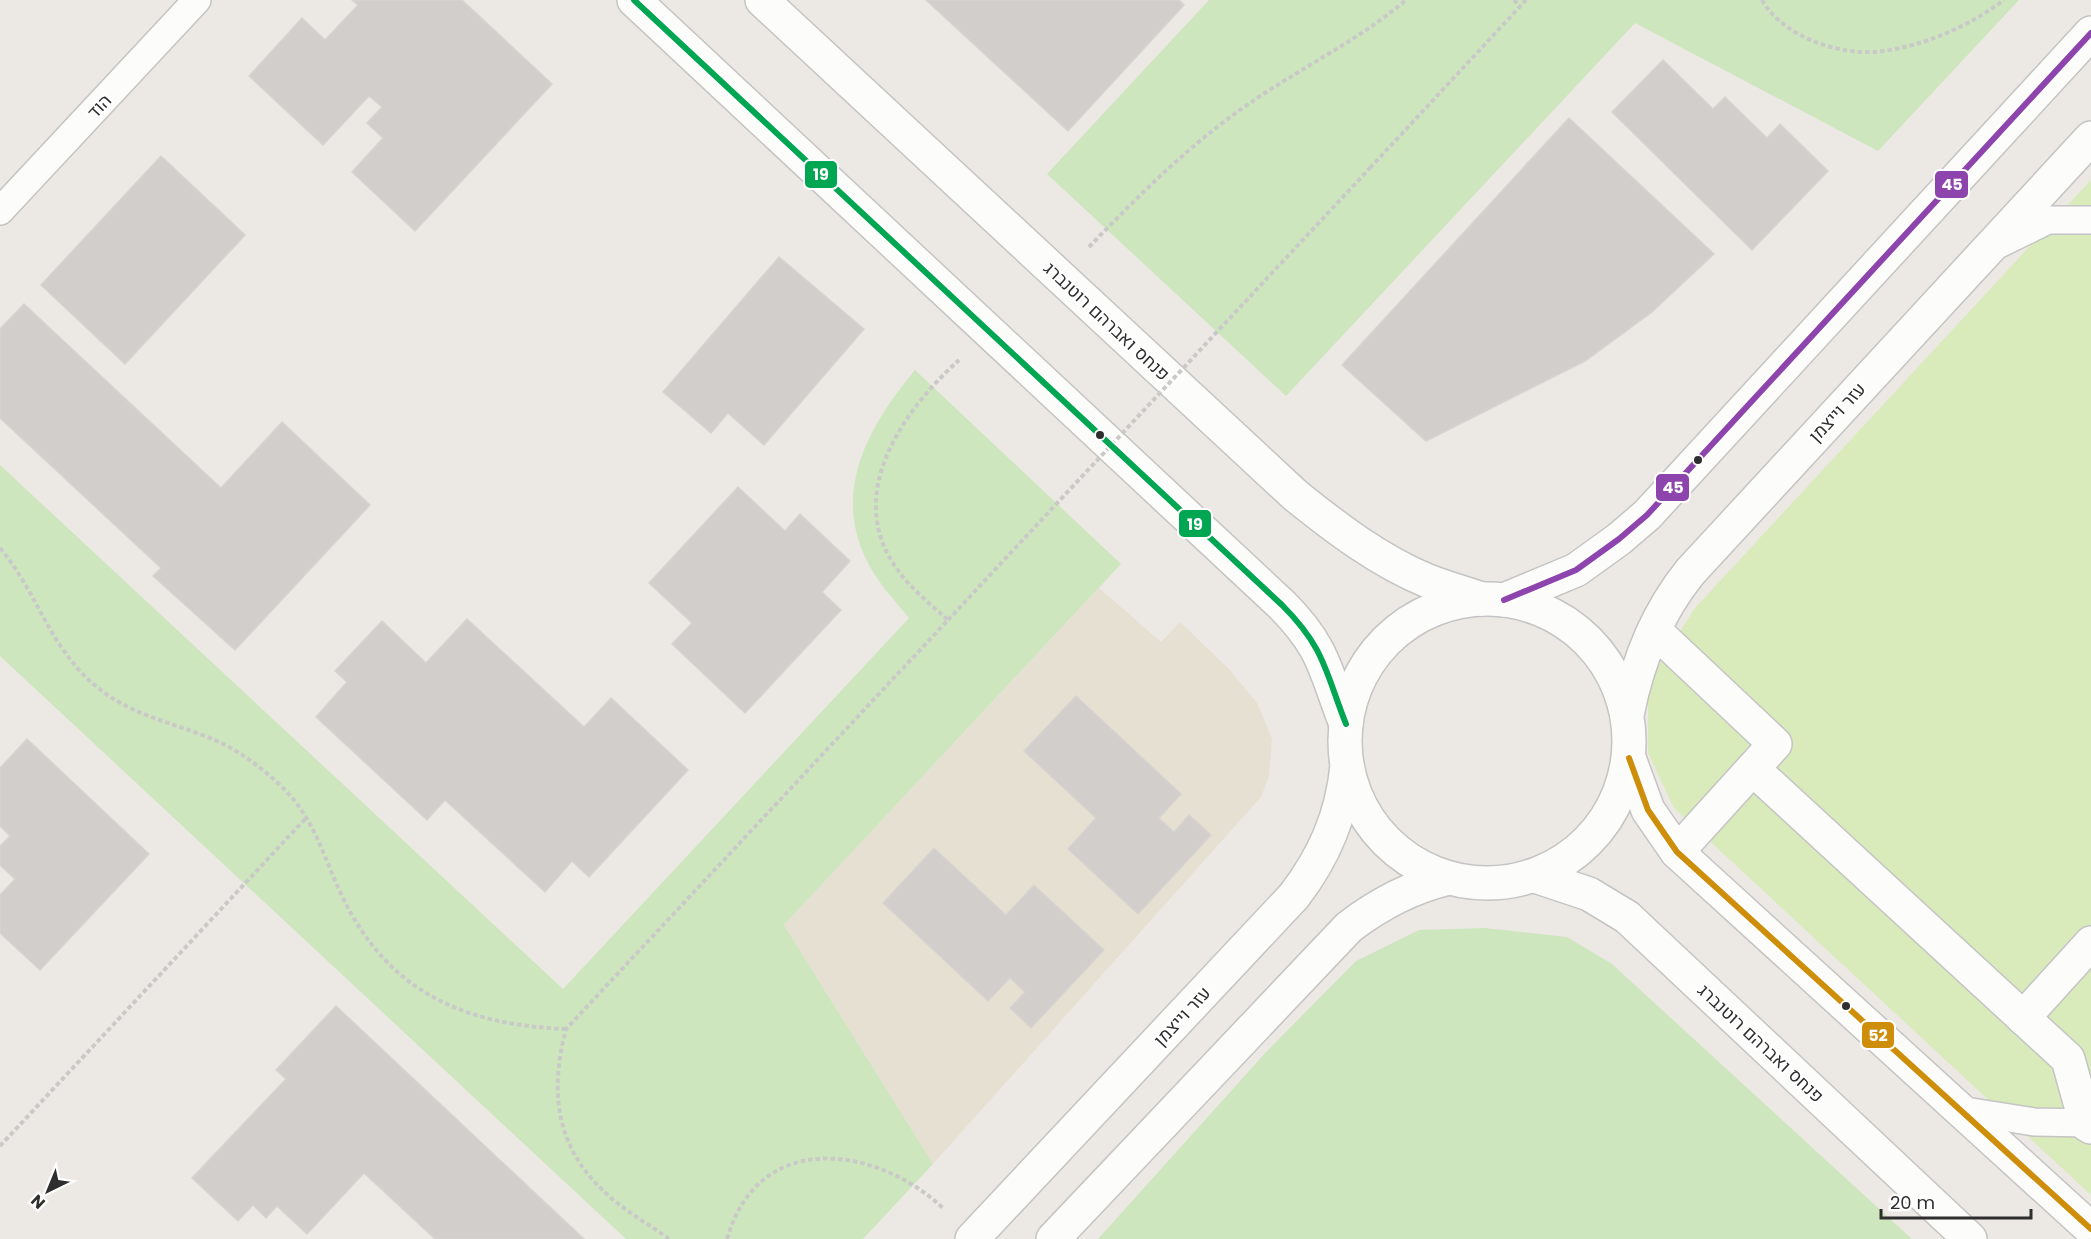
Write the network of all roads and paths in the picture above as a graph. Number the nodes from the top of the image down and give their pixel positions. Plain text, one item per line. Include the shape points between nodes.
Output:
1 (197, 0) edge
2 (634, 0) edge
3 (762, 0) edge
4 (1406, 0) edge
5 (1514, 0) edge
6 (1526, 0) edge
7 (1762, 0) edge
8 (2004, 0) edge
9 (1521, 6) junction
10 (2091, 33) edge
11 (2091, 138) edge
12 (0, 211) edge
13 (2091, 220) edge
14 (1987, 249) junction
15 (1060, 277) junction
16 (990, 332) junction
17 (0, 548) edge
18 (1493, 599) junction
19 (948, 620) junction
20 (1654, 630) junction
21 (1627, 715) junction
22 (1346, 724) junction
23 (1629, 758) junction
24 (1347, 766) junction
25 (1753, 770) junction
26 (307, 817) junction
27 (1677, 852) junction
28 (1535, 876) junction
29 (1449, 878) junction
30 (2091, 943) edge
31 (2023, 1018) junction
32 (566, 1029) junction
33 (1959, 1110) junction
34 (2089, 1125) edge
35 (0, 1146) edge
36 (2091, 1229) edge
37 (973, 1238) edge
38 (669, 1239) edge
39 (727, 1239) edge
40 (1053, 1239) edge
41 (1970, 1239) edge

1 - 12 lane, הוד
2 - 16 main road
3 - 15 main road, פנחס ואברהם רוטנברג
4 - 15 path via 1348,44 1219,125 1129,206
5 - 9 path
6 - 9 path
7 - 8 path via 1777,20 1811,40 1831,47 1882,51 1963,27
9 - 19 path, bridge
10 - 18 main road via 1647,515 1576,570
11 - 14 main road, עזר וייצמן
13 - 14 lane via 2048,220
14 - 20 main road, עזר וייצמן via 1701,559 1679,586
15 - 18 main road, פנחס ואברהם רוטנברג via 1320,515 1370,550 1429,582
16 - 19 path via 927,395 899,434 877,480 877,525 891,561
16 - 22 main road via 1294,617 1320,652
17 - 26 path via 18,572 58,645 84,676 134,711 205,736 249,759 283,788
18 - 21 main road, פנחס ואברהם רוטנברג via 1546,612 1584,637 1612,673
18 - 22 main road via 1438,607 1400,628 1368,662 1349,703
19 - 32 path
20 - 21 main road, עזר וייצמן
20 - 25 main road via 1776,744
21 - 23 main road
22 - 24 main road
23 - 27 main road via 1648,810
23 - 28 main road via 1617,801 1591,838 1556,867
24 - 29 main road via 1353,789 1374,828 1408,860
24 - 37 main road, עזר וייצמן via 1342,802 1327,845 1293,896
25 - 27 main road
25 - 31 main road
26 - 32 path via 360,927 379,955 401,976 425,994 478,1017 536,1028
26 - 35 path
27 - 33 main road
28 - 29 main road via 1492,884
28 - 41 main road, פנחס ואברהם רוטנברג via 1589,894 1627,917
29 - 40 main road via 1397,896 1349,927
30 - 31 main road
31 - 34 main road via 2068,1059
32 - 38 path via 556,1099 566,1139 603,1190
33 - 34 lane via 2034,1122
33 - 36 main road
37 - 39 path via 937,1203 903,1179 869,1163 835,1157 803,1160 774,1172 751,1192 732,1220

